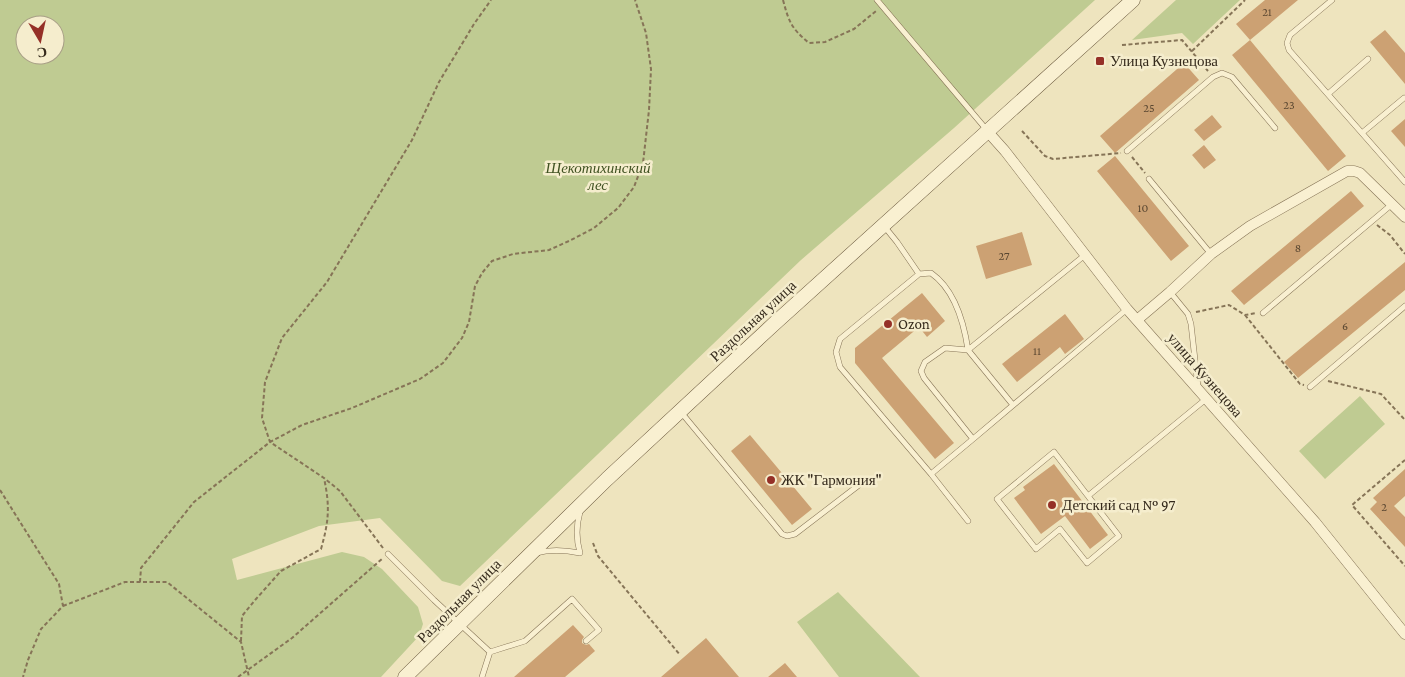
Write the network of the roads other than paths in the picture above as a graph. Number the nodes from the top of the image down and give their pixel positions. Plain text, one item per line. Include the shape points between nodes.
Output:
1 (877, 0) edge
2 (1133, 0) edge
3 (1332, 0) edge
4 (1368, 59) dead end
5 (1328, 94) junction
6 (1404, 98) edge
7 (1275, 128) dead end
8 (988, 132) junction
9 (1362, 133) junction
10 (1127, 151) road end
11 (1149, 179) road end
12 (1405, 182) edge
13 (1391, 205) junction
14 (1405, 217) edge
15 (883, 225) junction
16 (1086, 254) junction
17 (1211, 254) junction
18 (919, 274) junction
19 (1170, 292) junction
20 (1405, 306) edge
21 (1128, 309) junction
22 (1263, 313) road end
23 (1137, 320) junction
24 (968, 350) junction
25 (1310, 386) road end
26 (1198, 390) junction
27 (1206, 399) junction
28 (1013, 405) junction
29 (680, 411) junction
30 (973, 439) junction
31 (930, 474) junction
32 (859, 485) dead end
33 (1088, 496) junction
34 (584, 501) junction
35 (968, 521) dead end
36 (388, 554) road end
37 (526, 556) junction
38 (460, 623) junction
39 (1405, 634) edge
40 (586, 641) dead end
41 (490, 652) junction
42 (405, 677) edge
43 (482, 677) edge

1 - 8 lane
2 - 8 main road, Раздольная улица
3 - 5 lane via 1290,35 1287,43 1289,50
4 - 5 lane
5 - 9 lane
6 - 9 lane
7 - 10 lane via 1232,77 1222,73 1213,77
8 - 15 main road, Раздольная улица
8 - 16 street, улица Кузнецова
9 - 12 lane
11 - 17 lane
13 - 14 street
13 - 17 street via 1360,173 1347,171 1250,226
13 - 22 lane
15 - 18 lane
15 - 29 main road, Раздольная улица
16 - 21 street, улица Кузнецова
16 - 24 lane
17 - 19 street
18 - 24 lane via 931,272 942,280 965,329
18 - 31 lane via 840,339 836,352 840,367
19 - 23 street
19 - 26 lane via 1188,314 1191,324
20 - 25 lane
21 - 23 street, улица Кузнецова
21 - 28 lane
23 - 26 street, улица Кузнецова
24 - 28 lane
24 - 30 lane via 945,348 925,362 922,371 924,378
26 - 27 street, улица Кузнецова
27 - 33 lane
27 - 39 street, улица Кузнецова via 1315,522
28 - 30 lane
29 - 32 lane via 782,534 795,534
29 - 34 main road, Раздольная улица
30 - 31 lane
31 - 35 lane
33 - 33 lane via 1054,452 997,499 1036,548 1060,530 1087,563 1119,536
34 - 37 main road, Раздольная улица
34 - 37 lane via 576,530 580,553 553,550
36 - 38 lane
37 - 38 main road, Раздольная улица
38 - 41 lane
38 - 42 main road, Раздольная улица
40 - 41 lane via 599,630 572,599 525,641
41 - 43 lane

